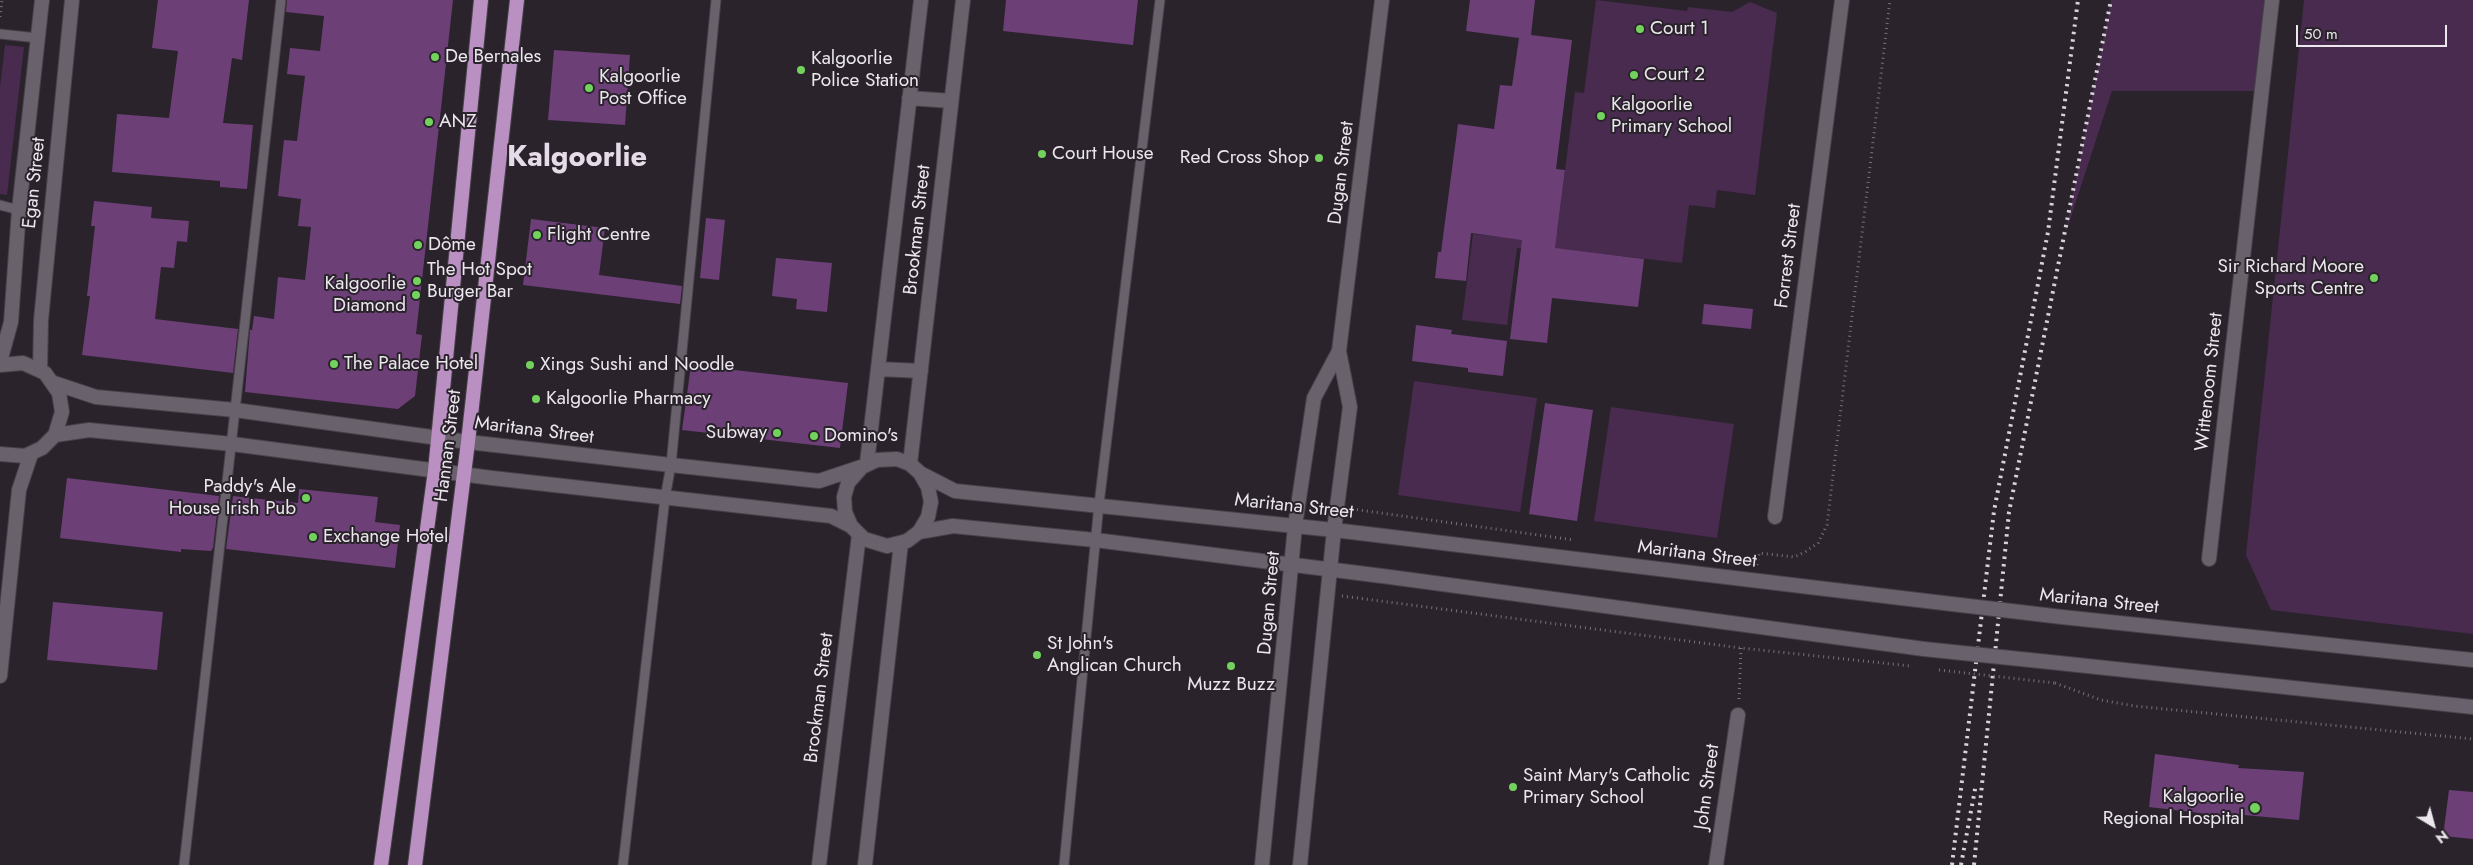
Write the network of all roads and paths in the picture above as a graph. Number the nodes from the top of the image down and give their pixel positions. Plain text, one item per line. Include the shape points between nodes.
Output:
1 (2, 0) edge
2 (42, 0) edge
3 (72, 0) edge
4 (281, 0) edge
5 (481, 0) edge
6 (517, 0) edge
7 (716, 0) edge
8 (920, 0) edge
9 (963, 0) edge
10 (1160, 0) edge
11 (1382, 0) edge
12 (1842, 0) edge
13 (1890, 0) edge
14 (2272, 0) edge
15 (0, 17) edge
16 (0, 34) edge
17 (38, 38) junction
18 (910, 98) junction
19 (951, 101) junction
20 (0, 205) edge
21 (19, 210) junction
22 (1339, 351) junction
23 (0, 363) edge
24 (879, 369) junction
25 (40, 370) junction
26 (921, 371) junction
27 (54, 382) junction
28 (235, 410) junction
29 (55, 435) junction
30 (438, 438) junction
31 (468, 442) junction
32 (232, 444) junction
33 (0, 454) edge
34 (31, 454) junction
35 (671, 465) junction
36 (864, 465) junction
37 (915, 469) junction
38 (435, 471) junction
39 (464, 475) junction
40 (665, 498) junction
41 (1099, 504) junction
42 (1337, 506) junction
43 (1399, 515) dead end
44 (1775, 517) dead end
45 (1295, 526) junction
46 (1334, 530) junction
47 (854, 531) junction
48 (919, 532) junction
49 (1095, 540) junction
50 (901, 544) junction
51 (2209, 559) dead end
52 (1293, 564) junction
53 (1757, 566) dead end
54 (1330, 569) junction
55 (1327, 594) junction
56 (1741, 648) junction
57 (2473, 660) edge
58 (1912, 666) dead end
59 (1932, 669) dead end
60 (0, 676) edge
61 (2473, 707) edge
62 (1738, 715) joint
63 (2473, 739) edge
64 (184, 865) edge
65 (381, 865) edge
66 (415, 865) edge
67 (622, 865) edge
68 (819, 865) edge
69 (865, 865) edge
70 (1064, 865) edge
71 (1262, 865) edge
72 (1300, 865) edge
73 (1716, 865) edge

1 - 15 path
2 - 17 street, Egan Street
3 - 25 street, Egan Street via 41,320
4 - 28 lane
5 - 30 highway, Hannan Street
6 - 31 highway, Hannan Street
7 - 35 lane
8 - 18 street, Brookman Street
9 - 19 street, Brookman Street
10 - 41 lane
11 - 22 street, Dugan Street
12 - 44 street, Forrest Street
13 - 53 path via 1827,525 1818,543 1805,552 1794,557 1759,553
14 - 51 street, Wittenoom Street
16 - 17 lane
17 - 21 street, Egan Street
18 - 19 street
18 - 24 street, Brookman Street
19 - 26 street, Brookman Street
20 - 21 lane
21 - 23 street, Egan Street via 11,322
22 - 42 street, Dugan Street via 1350,408
22 - 45 street, Dugan Street via 1314,398
23 - 25 street via 23,363
24 - 26 street
24 - 36 street, Brookman Street
25 - 27 street
26 - 37 street, Brookman Street
27 - 28 street, Maritana Street via 96,397
27 - 29 street via 62,412
28 - 30 street, Maritana Street
28 - 32 lane
29 - 32 street via 89,430
29 - 34 street
30 - 31 street, Maritana Street
30 - 38 highway, Hannan Street
31 - 35 street, Maritana Street
31 - 39 highway, Hannan Street
32 - 38 street
32 - 64 lane
33 - 34 street
34 - 60 street via 19,490
35 - 36 street, Maritana Street via 819,481
35 - 40 lane
36 - 37 street via 877,460 897,459
36 - 47 street via 848,483 844,497 845,512
37 - 41 street, Maritana Street via 955,492
37 - 48 street via 928,486 931,502 928,517
38 - 39 street
38 - 65 highway, Hannan Street
39 - 40 street
39 - 66 highway, Hannan Street
40 - 47 street via 831,516
40 - 67 lane
41 - 45 street, Maritana Street
41 - 49 lane
42 - 43 path
42 - 46 street, Dugan Street
45 - 46 street, Maritana Street
45 - 52 street, Dugan Street
46 - 54 street, Dugan Street
46 - 57 street, Maritana Street, bridge via 2062,617
47 - 50 street via 872,543
47 - 68 street, Brookman Street
48 - 49 street via 953,526
48 - 50 street
49 - 52 street
49 - 70 lane
50 - 69 street
52 - 54 street
52 - 71 street, Dugan Street
54 - 55 street, Dugan Street
54 - 61 street, bridge via 1924,649
55 - 56 path
55 - 72 street, Dugan Street
56 - 58 path
56 - 62 path
59 - 63 path, bridge via 2055,683 2101,700 2134,706
62 - 73 street, John Street

